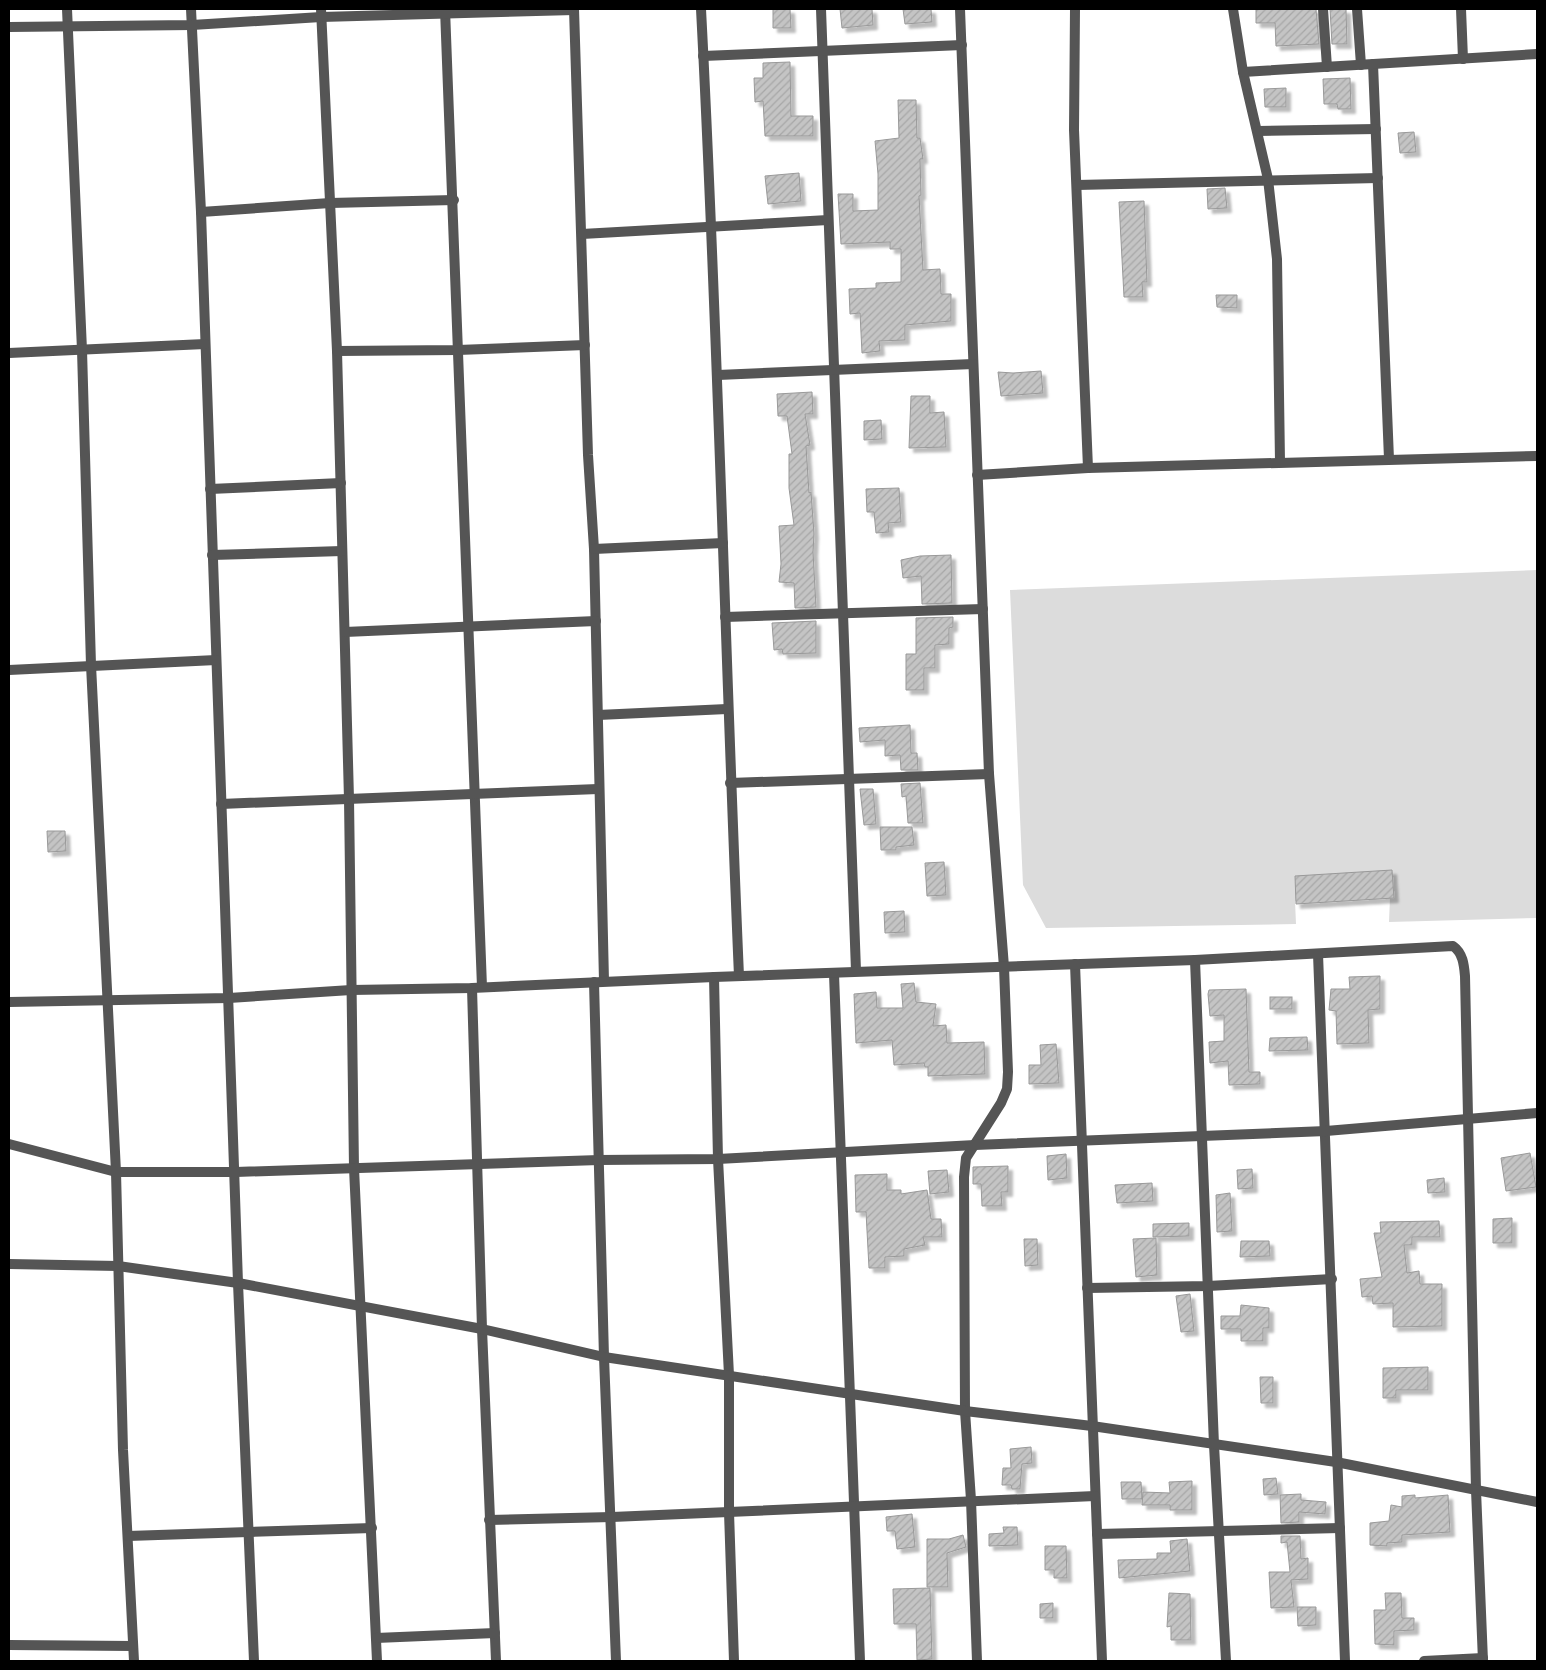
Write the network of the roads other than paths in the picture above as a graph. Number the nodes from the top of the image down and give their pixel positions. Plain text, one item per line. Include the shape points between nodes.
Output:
1 (66, 9) edge
2 (191, 9) edge
3 (574, 9) edge
4 (701, 9) edge
5 (821, 9) edge
6 (960, 9) edge
7 (1076, 9) edge
8 (1234, 9) edge
9 (1323, 9) edge
10 (1357, 9) edge
11 (1461, 9) edge
12 (445, 11) edge
13 (321, 13) edge
14 (192, 25) junction
15 (9, 26) edge
16 (67, 27) junction
17 (962, 45) junction
18 (822, 53) junction
19 (1537, 54) edge
20 (703, 56) junction
21 (1463, 59) junction
22 (1373, 64) junction
23 (1361, 65) junction
24 (1327, 67) junction
25 (1243, 72) junction
26 (1376, 130) junction
27 (1258, 131) junction
28 (1378, 178) junction
29 (1268, 179) junction
30 (1077, 185) junction
31 (454, 200) junction
32 (330, 203) junction
33 (201, 212) junction
34 (828, 220) junction
35 (710, 228) junction
36 (582, 234) junction
37 (204, 344) junction
38 (585, 346) junction
39 (82, 350) junction
40 (458, 350) junction
41 (337, 351) junction
42 (9, 353) edge
43 (973, 364) junction
44 (834, 369) junction
45 (718, 375) junction
46 (1537, 456) edge
47 (1390, 459) junction
48 (1280, 462) junction
49 (1088, 468) junction
50 (977, 475) junction
51 (341, 483) junction
52 (210, 489) junction
53 (723, 543) junction
54 (594, 549) junction
55 (342, 551) junction
56 (212, 555) junction
57 (983, 609) junction
58 (843, 614) junction
59 (725, 617) junction
60 (596, 621) junction
61 (468, 627) junction
62 (345, 632) junction
63 (216, 660) junction
64 (92, 665) junction
65 (9, 670) edge
66 (727, 709) junction
67 (598, 715) junction
68 (990, 774) junction
69 (849, 780) junction
70 (730, 783) junction
71 (598, 789) junction
72 (475, 794) junction
73 (350, 799) junction
74 (222, 804) junction
75 (1318, 954) junction
76 (1195, 960) junction
77 (1075, 964) junction
78 (1004, 967) junction
79 (856, 972) junction
80 (834, 974) junction
81 (714, 976) junction
82 (739, 976) junction
83 (599, 981) junction
84 (477, 988) junction
85 (351, 990) junction
86 (229, 998) junction
87 (108, 1000) junction
88 (9, 1002) edge
89 (1537, 1113) edge
90 (1469, 1119) junction
91 (1326, 1131) junction
92 (1204, 1136) junction
93 (1084, 1140) junction
94 (9, 1144) edge
95 (975, 1145) junction
96 (840, 1152) junction
97 (718, 1159) junction
98 (599, 1160) junction
99 (476, 1164) junction
100 (354, 1168) junction
101 (116, 1172) junction
102 (236, 1172) junction
103 (9, 1264) edge
104 (118, 1266) junction
105 (1332, 1279) junction
106 (238, 1283) junction
107 (1208, 1286) junction
108 (1087, 1288) junction
109 (359, 1305) junction
110 (482, 1329) junction
111 (604, 1356) junction
112 (729, 1375) junction
113 (850, 1395) junction
114 (966, 1411) junction
115 (1092, 1426) junction
116 (1214, 1445) junction
117 (1336, 1462) junction
118 (1476, 1490) junction
119 (1095, 1496) junction
120 (972, 1500) junction
121 (1537, 1502) edge
122 (854, 1507) junction
123 (729, 1512) junction
124 (612, 1517) junction
125 (489, 1520) junction
126 (372, 1528) junction
127 (1340, 1528) junction
128 (1218, 1532) junction
129 (247, 1533) junction
130 (1098, 1534) junction
131 (128, 1536) junction
132 (495, 1633) junction
133 (376, 1638) junction
134 (9, 1645) edge
135 (133, 1646) junction
136 (1483, 1660) edge
137 (134, 1661) edge
138 (254, 1661) edge
139 (377, 1661) edge
140 (496, 1661) edge
141 (616, 1661) edge
142 (734, 1661) edge
143 (860, 1661) edge
144 (977, 1661) edge
145 (1102, 1661) edge
146 (1226, 1661) edge
147 (1345, 1661) edge
148 (1424, 1661) edge

1 - 16 street
2 - 14 street
3 - 12 street
3 - 36 street
4 - 20 street
5 - 18 street
6 - 17 street
7 - 30 street via 1073,66
8 - 25 street
9 - 24 street
10 - 23 street
11 - 21 street
12 - 13 street
12 - 31 street
13 - 14 street
13 - 32 street
14 - 16 street
14 - 33 street
15 - 16 street
16 - 39 street
17 - 18 street
17 - 43 street
18 - 20 street
18 - 34 street
19 - 21 street
20 - 35 street
21 - 22 street
22 - 23 street
22 - 26 street
23 - 24 street
24 - 25 street
25 - 27 street
26 - 27 street
26 - 28 street
27 - 29 street
28 - 29 street
28 - 47 street
29 - 30 street
29 - 48 street via 1277,259
30 - 49 street
31 - 32 street
31 - 40 street
32 - 33 street
32 - 41 street
33 - 37 street
34 - 35 street
34 - 44 street
35 - 36 street
35 - 45 street
36 - 38 street
37 - 39 street
37 - 52 street
38 - 40 street
38 - 54 street
39 - 42 street
39 - 64 street
40 - 41 street
40 - 61 street
41 - 51 street
43 - 44 street
43 - 50 street
44 - 45 street
44 - 58 street
45 - 53 street
46 - 47 street
47 - 48 street
48 - 49 street
49 - 50 street
50 - 57 street
51 - 52 street
51 - 55 street
52 - 56 street
53 - 54 street
53 - 59 street
54 - 60 street
55 - 56 street
55 - 62 street
56 - 63 street
57 - 58 street
57 - 68 street
58 - 59 street
58 - 69 street
59 - 66 street
60 - 61 street
60 - 67 street
61 - 62 street
61 - 72 street
62 - 73 street
63 - 64 street
63 - 74 street
64 - 65 street
64 - 87 street
66 - 67 street
66 - 70 street
67 - 71 street
68 - 69 street
68 - 78 street
69 - 70 street
69 - 79 street
70 - 82 street
71 - 72 street
71 - 83 street
72 - 73 street
72 - 84 street
73 - 74 street
73 - 85 street
74 - 86 street
75 - 76 street
75 - 90 street via 1440,946 1453,946 1459,950 1465,976
75 - 91 street
76 - 77 street
76 - 92 street
77 - 78 street
77 - 93 street
78 - 79 street
78 - 95 street via 1007,1089
79 - 80 street
80 - 82 street
80 - 96 street
81 - 82 street
81 - 83 street
81 - 97 street
83 - 84 street
83 - 98 street
84 - 85 street
84 - 99 street
85 - 86 street
85 - 100 street
86 - 87 street
86 - 102 street
87 - 88 street
87 - 101 street
89 - 90 street
90 - 91 street
90 - 118 street
91 - 92 street
91 - 105 street
92 - 93 street
92 - 107 street
93 - 95 street
93 - 108 street
94 - 101 street
95 - 96 street
95 - 114 street via 966,1158 964,1178
96 - 97 street
96 - 113 street
97 - 98 street
97 - 112 street
98 - 99 street
98 - 111 street
99 - 100 street
99 - 110 street
100 - 102 street
100 - 109 street
101 - 102 street
101 - 104 street
102 - 106 street
103 - 104 street
104 - 106 street
104 - 131 street
105 - 107 street
105 - 117 street
106 - 109 street
106 - 129 street
107 - 108 street
107 - 116 street
108 - 115 street
109 - 110 street
109 - 126 street
110 - 111 street
110 - 125 street
111 - 112 street
111 - 124 street
112 - 113 street
112 - 123 street
113 - 114 street
113 - 122 street
114 - 115 street
114 - 120 street
115 - 116 street
115 - 119 street
116 - 117 street
116 - 128 street
117 - 118 street
117 - 127 street
118 - 121 street
118 - 136 street
119 - 120 street
119 - 130 street
120 - 122 street
120 - 144 street
122 - 123 street
122 - 143 street
123 - 124 street
123 - 142 street
124 - 125 street
124 - 141 street
125 - 132 street
126 - 129 street
126 - 133 street
127 - 128 street
127 - 147 street
128 - 130 street
128 - 146 street
129 - 131 street
129 - 138 street
130 - 145 street
131 - 135 street
132 - 133 street
132 - 140 street
133 - 139 street
134 - 135 street
135 - 137 street
136 - 148 street

